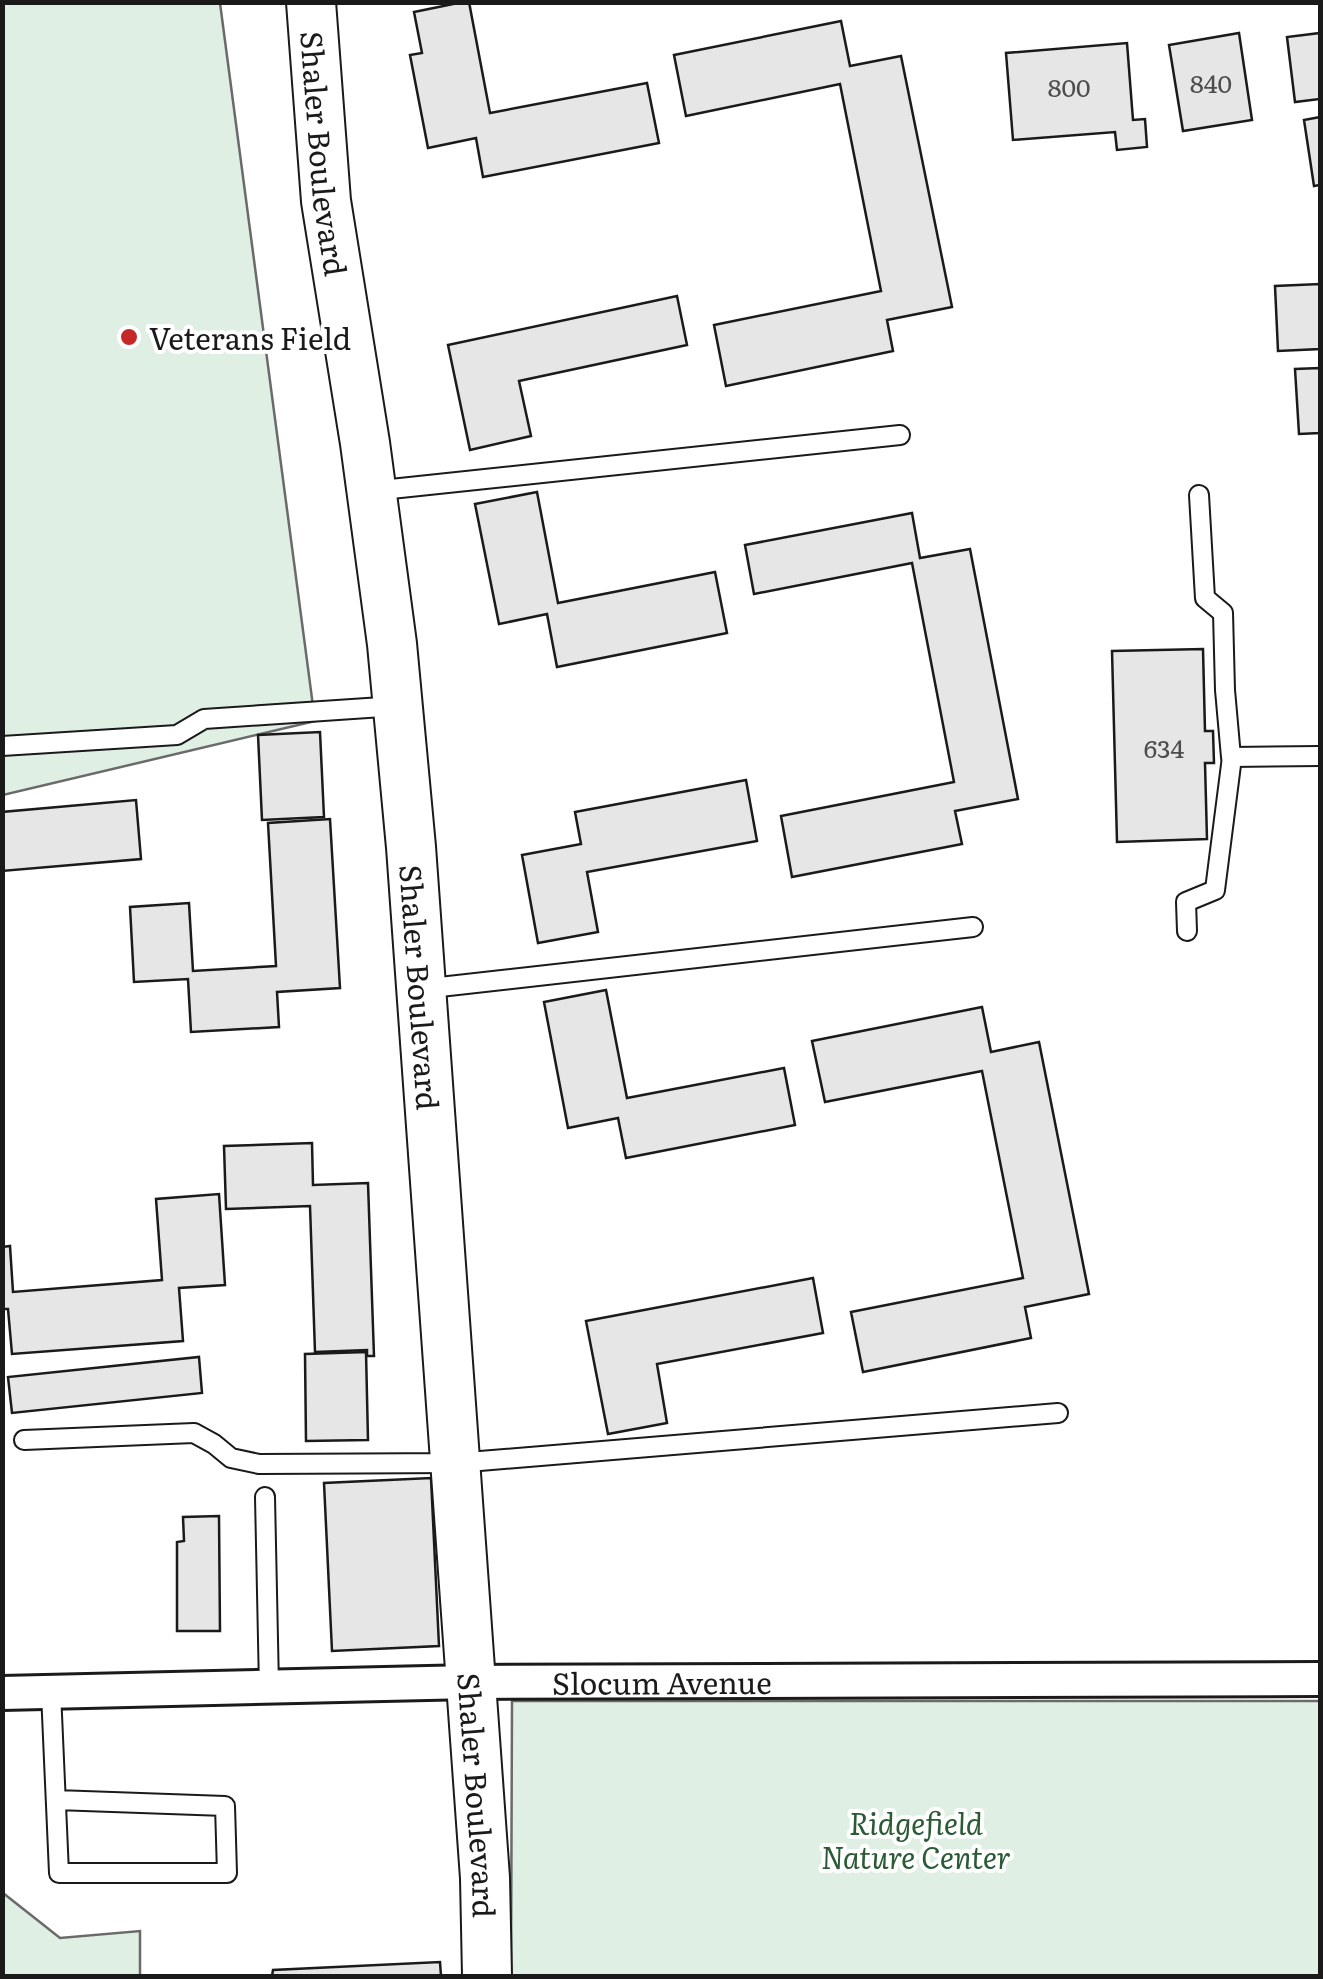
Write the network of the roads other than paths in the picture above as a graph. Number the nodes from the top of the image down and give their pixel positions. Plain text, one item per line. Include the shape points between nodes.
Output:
1 (311, 2) edge
2 (900, 435) dead end
3 (372, 491) junction
4 (1199, 495) dead end
5 (398, 706) junction
6 (2, 746) edge
7 (1320, 756) edge
8 (1232, 757) junction
9 (972, 926) dead end
10 (1187, 931) dead end
11 (422, 989) junction
12 (1058, 1414) dead end
13 (24, 1440) dead end
14 (456, 1463) junction
15 (264, 1497) dead end
16 (1320, 1679) edge
17 (472, 1682) junction
18 (270, 1687) junction
19 (52, 1692) junction
20 (2, 1693) edge
21 (56, 1800) junction
22 (487, 1976) edge

1 - 3 street, Shaler Boulevard via 326,201
2 - 3 lane
3 - 5 street, Shaler Boulevard
4 - 8 lane via 1206,598 1223,613
5 - 6 lane via 204,719 177,735
5 - 11 street, Shaler Boulevard
7 - 8 lane
8 - 10 lane via 1215,890 1186,902
9 - 11 lane
11 - 14 street, Shaler Boulevard
12 - 14 lane
13 - 14 lane via 194,1432 231,1458 259,1464
14 - 17 street, Shaler Boulevard
15 - 18 lane
16 - 17 street, Slocum Avenue
17 - 18 street, Slocum Avenue
17 - 22 street, Shaler Boulevard
18 - 19 street, Slocum Avenue
19 - 20 street, Slocum Avenue
19 - 21 lane
21 - 21 lane via 59,1873 227,1873 225,1806

